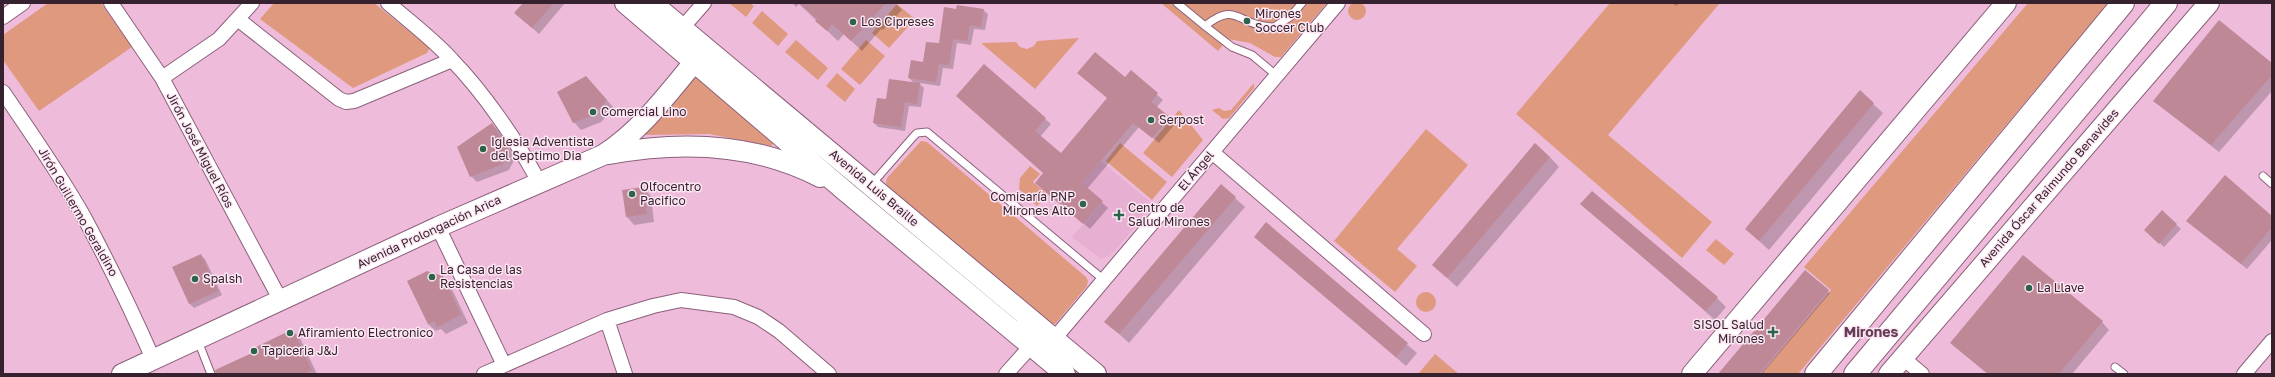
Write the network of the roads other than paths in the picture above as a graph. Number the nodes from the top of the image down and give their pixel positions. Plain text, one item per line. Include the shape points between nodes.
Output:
1 (23, 3) edge
2 (111, 3) edge
3 (252, 3) edge
4 (388, 3) edge
5 (625, 3) edge
6 (652, 3) edge
7 (704, 3) edge
8 (1177, 3) edge
9 (1302, 3) edge
10 (1338, 3) edge
11 (2006, 3) edge
12 (2123, 3) edge
13 (2166, 3) edge
14 (2184, 3) edge
15 (2208, 3) edge
16 (3, 17) edge
17 (239, 20) junction
18 (1205, 26) junction
19 (2146, 28) junction
20 (676, 35) junction
21 (700, 55) junction
22 (452, 60) junction
23 (1276, 75) junction
24 (162, 78) junction
25 (3, 92) edge
26 (1212, 152) junction
27 (603, 155) junction
28 (2263, 176) dead end
29 (539, 182) junction
30 (2272, 184) edge
31 (871, 185) junction
32 (845, 191) junction
33 (438, 227) junction
34 (1104, 280) junction
35 (281, 301) junction
36 (607, 320) junction
37 (1424, 334) dead end
38 (1054, 339) junction
39 (198, 340) junction
40 (2272, 340) edge
41 (1031, 346) junction
42 (1903, 358) junction
43 (153, 359) junction
44 (504, 365) junction
45 (2115, 367) dead end
46 (122, 374) edge
47 (212, 374) edge
48 (484, 374) edge
49 (625, 374) edge
50 (829, 374) edge
51 (1006, 374) edge
52 (1065, 374) edge
53 (1096, 374) edge
54 (1692, 374) edge
55 (1816, 374) edge
56 (1855, 374) edge
57 (1889, 374) edge
58 (1922, 374) edge
59 (2124, 374) edge
60 (2244, 374) edge

1 - 16 street
2 - 24 street, Jirón José Miguel Ríos
3 - 17 street
4 - 22 street
5 - 20 street, Avenida Luis Braille
6 - 20 street, Avenida Luis Braille
7 - 20 street
8 - 18 lane
9 - 18 lane via 1290,17 1274,27 1255,25 1234,11 1226,9 1217,13
10 - 23 street, El Ángel
11 - 54 street
12 - 55 main road
13 - 19 main road
14 - 19 main road
15 - 42 street, Avenida Óscar Raimundo Benavides
17 - 22 street via 346,102 354,101
17 - 24 street via 219,39
18 - 23 lane via 1228,45 1252,55
19 - 56 main road
20 - 21 street, Avenida Luis Braille
21 - 27 street, Avenida Prolongación Arica via 636,129
21 - 31 street, Avenida Luis Braille
21 - 32 street, Avenida Luis Braille
22 - 29 street via 467,76 524,154
23 - 26 street, El Ángel
24 - 35 street, Jirón José Miguel Ríos
25 - 43 street, Jirón Guillermo Geraldino via 38,142 83,216 120,287
26 - 34 street, El Ángel
26 - 37 street
27 - 29 street, Avenida Prolongación Arica
27 - 32 street via 647,147 682,145 731,149 771,158 809,172
28 - 30 lane
29 - 33 street, Avenida Prolongación Arica
31 - 34 lane via 917,133 927,132
31 - 38 street, Avenida Luis Braille
32 - 41 street, Avenida Luis Braille
33 - 35 street, Avenida Prolongación Arica
33 - 44 street
34 - 38 street, El Ángel
35 - 39 street, Avenida Prolongación Arica
36 - 44 street
36 - 49 street
36 - 50 street via 681,300 734,307 758,317 779,331
38 - 41 street
38 - 53 street, Avenida Luis Braille
39 - 43 street, Avenida Prolongación Arica
39 - 47 lane
40 - 60 street
41 - 51 street
41 - 52 street, Avenida Luis Braille
42 - 57 street, Avenida Óscar Raimundo Benavides
42 - 58 street
43 - 46 street, Avenida Prolongación Arica
44 - 48 street
45 - 59 lane

